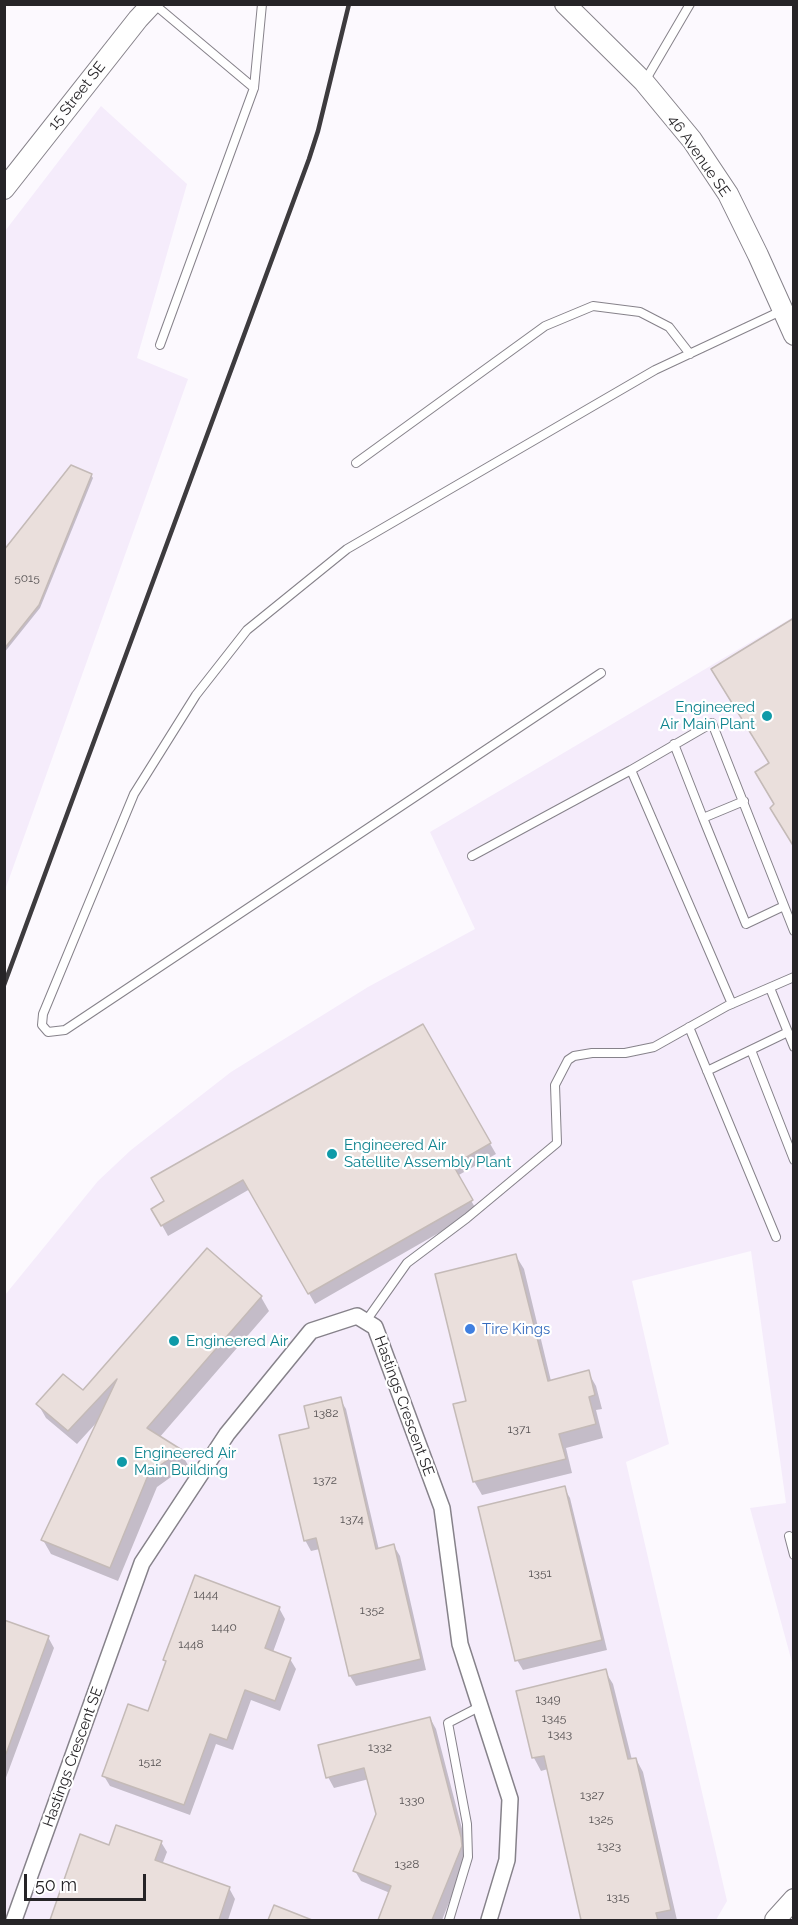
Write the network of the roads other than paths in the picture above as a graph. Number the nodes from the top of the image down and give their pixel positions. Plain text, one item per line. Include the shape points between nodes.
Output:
1 (153, 4) edge
2 (262, 4) edge
3 (565, 4) edge
4 (690, 4) edge
5 (644, 82) junction
6 (254, 88) junction
7 (4, 189) edge
8 (783, 310) junction
9 (794, 335) edge
10 (160, 345) dead end
11 (690, 354) junction
12 (356, 463) dead end
13 (600, 673) dead end
14 (674, 744) junction
15 (631, 770) junction
16 (744, 801) junction
17 (703, 818) junction
18 (472, 856) dead end
19 (784, 906) junction
20 (794, 931) edge
21 (794, 977) edge
22 (770, 988) junction
23 (732, 1004) junction
24 (689, 1028) junction
25 (788, 1032) junction
26 (794, 1047) edge
27 (751, 1050) junction
28 (707, 1071) junction
29 (794, 1160) edge
30 (776, 1237) dead end
31 (366, 1321) junction
32 (789, 1536) dead end
33 (794, 1555) edge
34 (481, 1706) junction
35 (794, 1899) edge
36 (14, 1920) edge
37 (450, 1920) edge
38 (489, 1920) edge
39 (775, 1920) edge

1 - 6 lane
1 - 7 street, 15 Street SE
2 - 6 lane
3 - 5 street, 46 Avenue SE
4 - 5 lane
5 - 8 street, 46 Avenue SE via 692,140 728,194
6 - 10 lane
8 - 9 street, 46 Avenue SE
8 - 11 lane
11 - 12 lane via 669,327 640,312 593,306 545,326
11 - 13 lane via 655,370 347,549 248,630 196,695 134,794 43,1014 42,1025 48,1032 65,1030
14 - 15 lane
14 - 16 lane via 712,723
14 - 17 lane
15 - 18 lane
15 - 23 lane
16 - 17 lane
16 - 19 lane
17 - 19 lane via 746,924
19 - 20 lane
21 - 22 lane
22 - 23 lane
22 - 25 lane
23 - 24 lane
24 - 28 lane
24 - 31 lane via 654,1047 625,1053 592,1053 568,1060 555,1085 557,1143 407,1263
25 - 26 lane
25 - 27 lane
27 - 28 lane
27 - 29 lane
28 - 30 lane
31 - 34 street, Hastings Crescent SE via 375,1327 442,1508 460,1644
31 - 36 street, Hastings Crescent SE via 357,1316 310,1331 227,1434 142,1563
32 - 33 lane
34 - 37 lane via 448,1724 467,1824 468,1857
34 - 38 street, Hastings Crescent SE via 510,1799 507,1860
35 - 39 street

